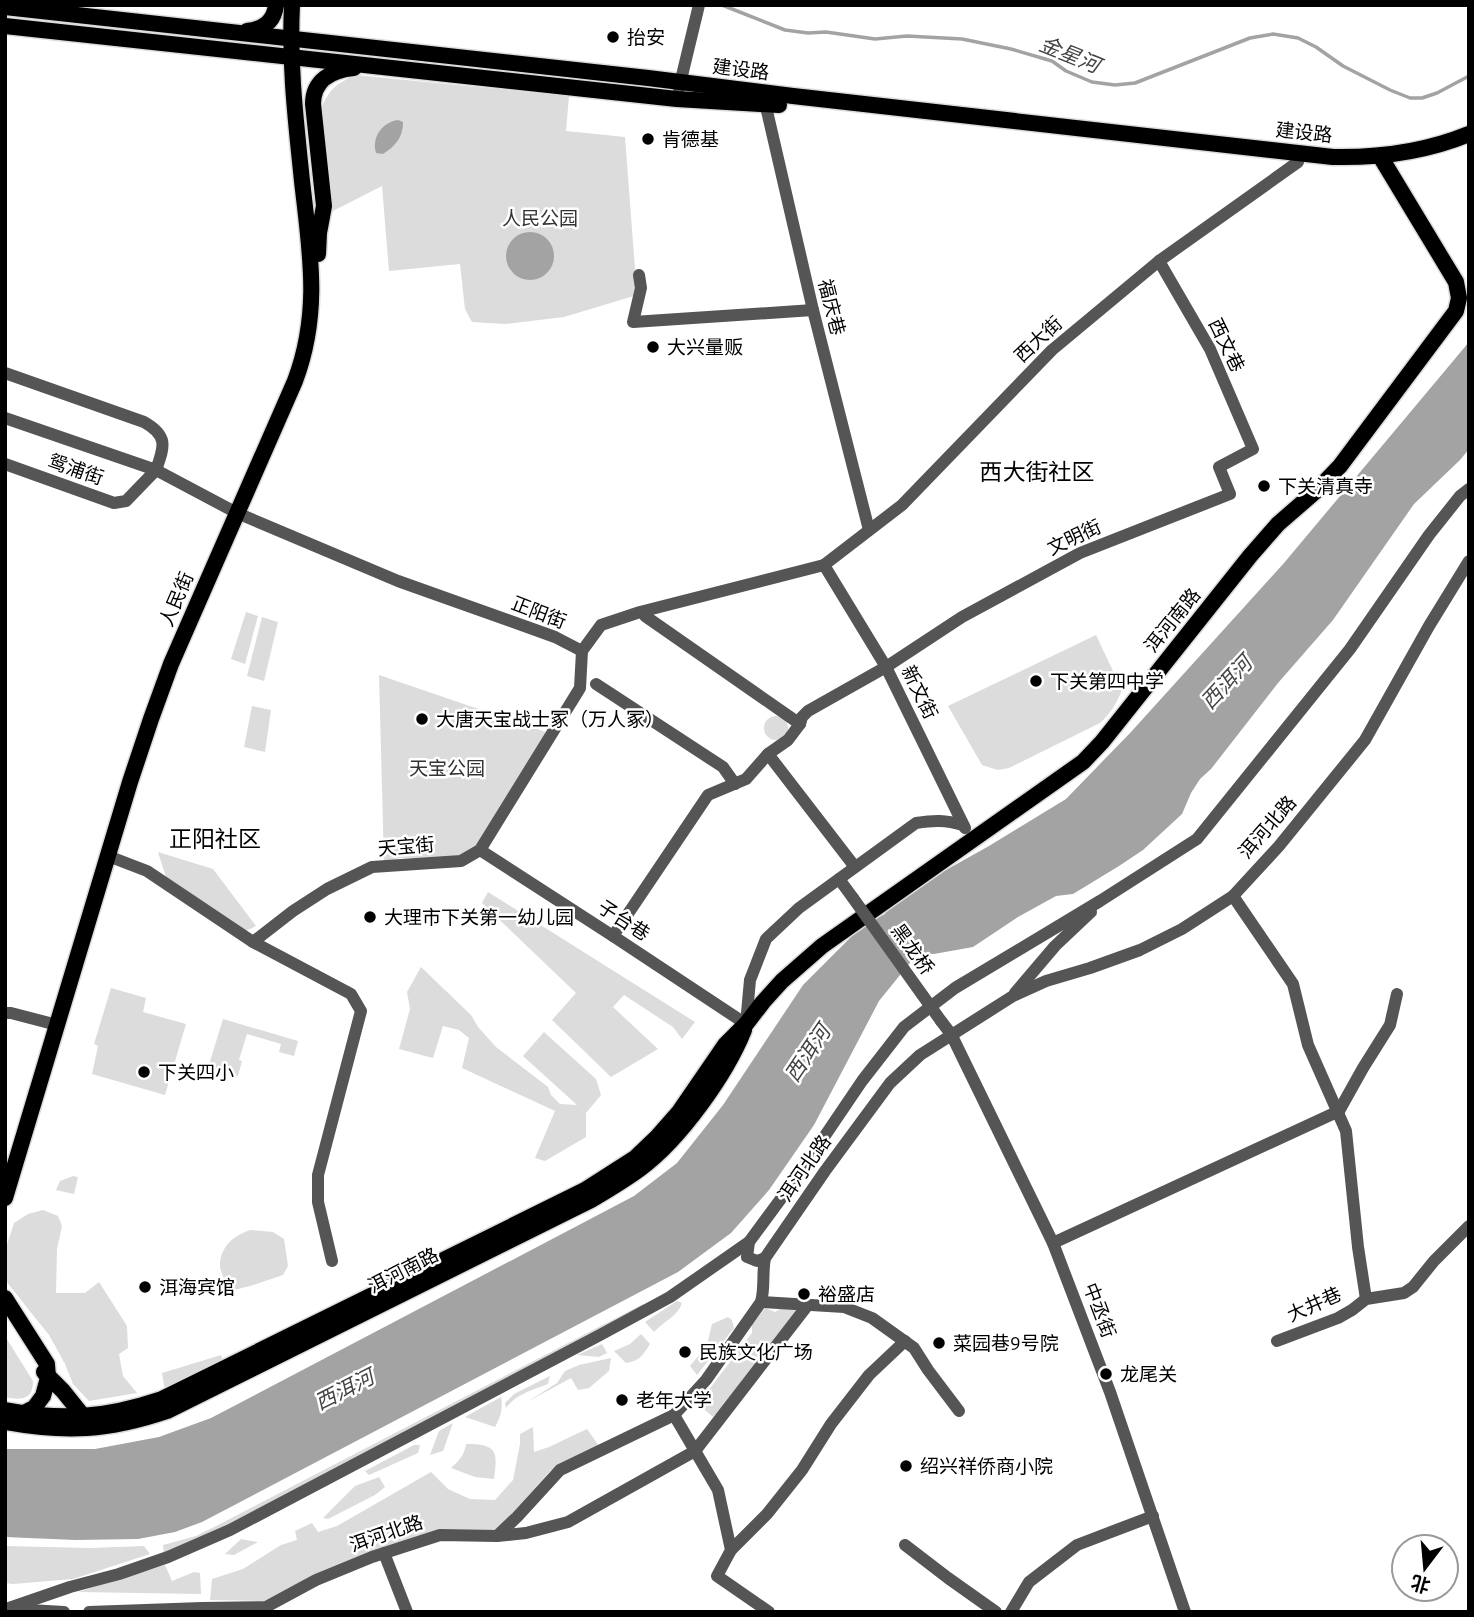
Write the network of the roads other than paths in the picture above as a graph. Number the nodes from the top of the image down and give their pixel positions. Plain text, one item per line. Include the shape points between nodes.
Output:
1 (276, 5) edge
2 (292, 5) edge
3 (698, 6) edge
4 (5, 7) edge
5 (5, 26) edge
6 (234, 33) junction
7 (290, 39) junction
8 (290, 57) junction
9 (376, 66) junction
10 (680, 82) junction
11 (764, 98) junction
12 (677, 99) junction
13 (1469, 134) edge
14 (1469, 144) edge
15 (1383, 161) junction
16 (1298, 162) junction
17 (1159, 261) junction
18 (639, 275) dead end
19 (1469, 297) edge
20 (312, 301) junction
21 (813, 310) junction
22 (1453, 315) junction
23 (5, 373) edge
24 (5, 418) edge
25 (1253, 449) joint
26 (5, 464) edge
27 (156, 470) junction
28 (1469, 489) edge
29 (237, 513) junction
30 (869, 530) junction
31 (1469, 561) edge
32 (824, 565) junction
33 (645, 616) dead end
34 (582, 651) junction
35 (886, 667) junction
36 (596, 684) dead end
37 (800, 724) junction
38 (768, 754) junction
39 (735, 783) junction
40 (963, 825) junction
41 (974, 840) junction
42 (480, 850) junction
43 (108, 856) junction
44 (855, 867) junction
45 (839, 879) junction
46 (1233, 896) junction
47 (1100, 901) junction
48 (613, 936) junction
49 (254, 942) junction
50 (1397, 993) dead end
51 (1013, 996) junction
52 (5, 1013) edge
53 (746, 1024) junction
54 (57, 1025) junction
55 (951, 1034) junction
56 (1339, 1111) junction
57 (19, 1153) junction
58 (5, 1170) edge
59 (5, 1198) edge
60 (1469, 1227) edge
61 (749, 1242) junction
62 (1053, 1243) junction
63 (765, 1258) junction
64 (332, 1261) dead end
65 (5, 1298) edge
66 (1366, 1299) junction
67 (761, 1302) junction
68 (807, 1306) junction
69 (5, 1316) edge
70 (905, 1341) junction
71 (1277, 1341) dead end
72 (48, 1375) junction
73 (5, 1410) edge
74 (959, 1411) dead end
75 (24, 1413) junction
76 (674, 1415) junction
77 (5, 1422) edge
78 (88, 1423) junction
79 (695, 1451) junction
80 (1153, 1516) junction
81 (497, 1536) junction
82 (905, 1545) dead end
83 (730, 1550) junction
84 (384, 1553) junction
85 (7, 1608) edge
86 (267, 1610) edge
87 (34, 1611) edge
88 (65, 1612) edge
89 (89, 1612) edge
90 (407, 1612) edge
91 (769, 1612) edge
92 (996, 1612) edge
93 (1011, 1612) edge
94 (1185, 1612) edge

1 - 6 main road via 266,25
2 - 7 main road, 人民街
3 - 10 street
4 - 6 main road, 建设路
5 - 8 main road, 建设路
6 - 7 main road, 建设路
7 - 8 main road, 人民街
7 - 10 main road, 建设路
8 - 9 main road, 建设路
8 - 20 main road, 人民街
9 - 12 main road, 建设路
9 - 20 main road via 331,74 313,94 324,206
10 - 11 main road, 建设路
10 - 12 street
11 - 12 main road, 建设路
11 - 15 main road, 建设路
11 - 16 main road, 建设路
11 - 21 street, 福庆巷
13 - 15 main road, 建设路
14 - 15 main road, 建设路 via 1434,156
15 - 16 main road, 建设路 via 1352,167
15 - 22 main road via 1456,282 1459,298
16 - 17 street, 西大街
17 - 25 street, 西文巷 via 1210,349
17 - 30 street, 西大街 via 1052,350 902,505
18 - 21 street via 641,288 633,322
19 - 22 street
20 - 29 main road, 人民街 via 300,369
21 - 30 street, 福庆巷
22 - 41 main road, 洱河南路 via 1340,466 1250,556 1091,754
23 - 27 street via 154,427 164,448
24 - 27 street
25 - 35 street, 文明街 via 1219,467 1230,494 1080,553 962,617
26 - 27 street, 鸳浦街 via 114,503 126,501
27 - 29 street
28 - 47 street via 1429,535 1350,649 1197,839
29 - 34 street, 正阳街 via 398,581 555,636
29 - 43 main road, 人民街 via 159,697
30 - 32 street, 西大街
31 - 46 street, 洱河北路 via 1365,740
32 - 34 street, 正阳街 via 640,611 601,625
32 - 35 street, 新文街
33 - 37 street
34 - 42 street via 580,688
35 - 37 street via 808,711
35 - 40 street, 新文街
36 - 39 street via 723,767
37 - 38 street via 789,740
38 - 39 street via 746,779
38 - 44 street
39 - 48 street via 708,796
40 - 41 street, 新文街
40 - 44 street via 935,820 916,823
41 - 53 main road, 洱河南路 via 812,953
42 - 48 street, 子台巷
42 - 49 street, 天宝街 via 461,860 372,867 327,889
43 - 49 street via 147,871
43 - 54 main road, 人民街
44 - 45 street
45 - 53 street via 766,939 750,980
45 - 55 street, 黑龙桥, bridge
46 - 51 street, 洱河北路 via 1140,950
46 - 56 street via 1293,984 1308,1045
47 - 51 street
47 - 61 street via 955,988 904,1027
48 - 53 street, 子台巷
49 - 64 street via 351,994 361,1011 318,1174 318,1202
50 - 56 street via 1390,1025
51 - 55 street, 洱河北路
52 - 54 street
53 - 78 main road, 洱河南路 via 725,1045 657,1138 585,1190 162,1399
54 - 57 main road, 人民街
55 - 62 street, 中丞街
55 - 63 street, 洱河北路 via 890,1083
56 - 62 street
56 - 66 street via 1346,1131
57 - 58 main road
57 - 59 main road, 人民街
60 - 66 street via 1413,1287 1404,1293
61 - 63 street via 747,1258
61 - 85 street via 670,1297 230,1530 168,1557
62 - 80 street, 中丞街
63 - 67 street
65 - 72 main road via 47,1364
66 - 71 street, 大井巷 via 1338,1318
67 - 68 street
67 - 76 street via 706,1380
68 - 70 street via 844,1307 872,1318
68 - 79 street
69 - 72 main road via 38,1368
70 - 74 street
70 - 83 street via 869,1375 767,1514
72 - 75 main road via 41,1400
72 - 78 main road
73 - 75 main road, 洱河南路
75 - 77 main road
75 - 78 main road, 洱河南路
76 - 79 street
76 - 81 street via 560,1470
77 - 78 main road, 洱河南路 via 54,1429
79 - 81 street, 洱河北路 via 568,1522
79 - 83 street via 718,1490
80 - 93 street via 1077,1545 1030,1582
80 - 94 street, 中丞街
81 - 84 street, 洱河北路 via 440,1535
82 - 92 street
83 - 91 street via 717,1576
84 - 86 street, 洱河北路 via 316,1580
84 - 90 street
85 - 87 street
86 - 89 street, 洱河北路
87 - 88 street

